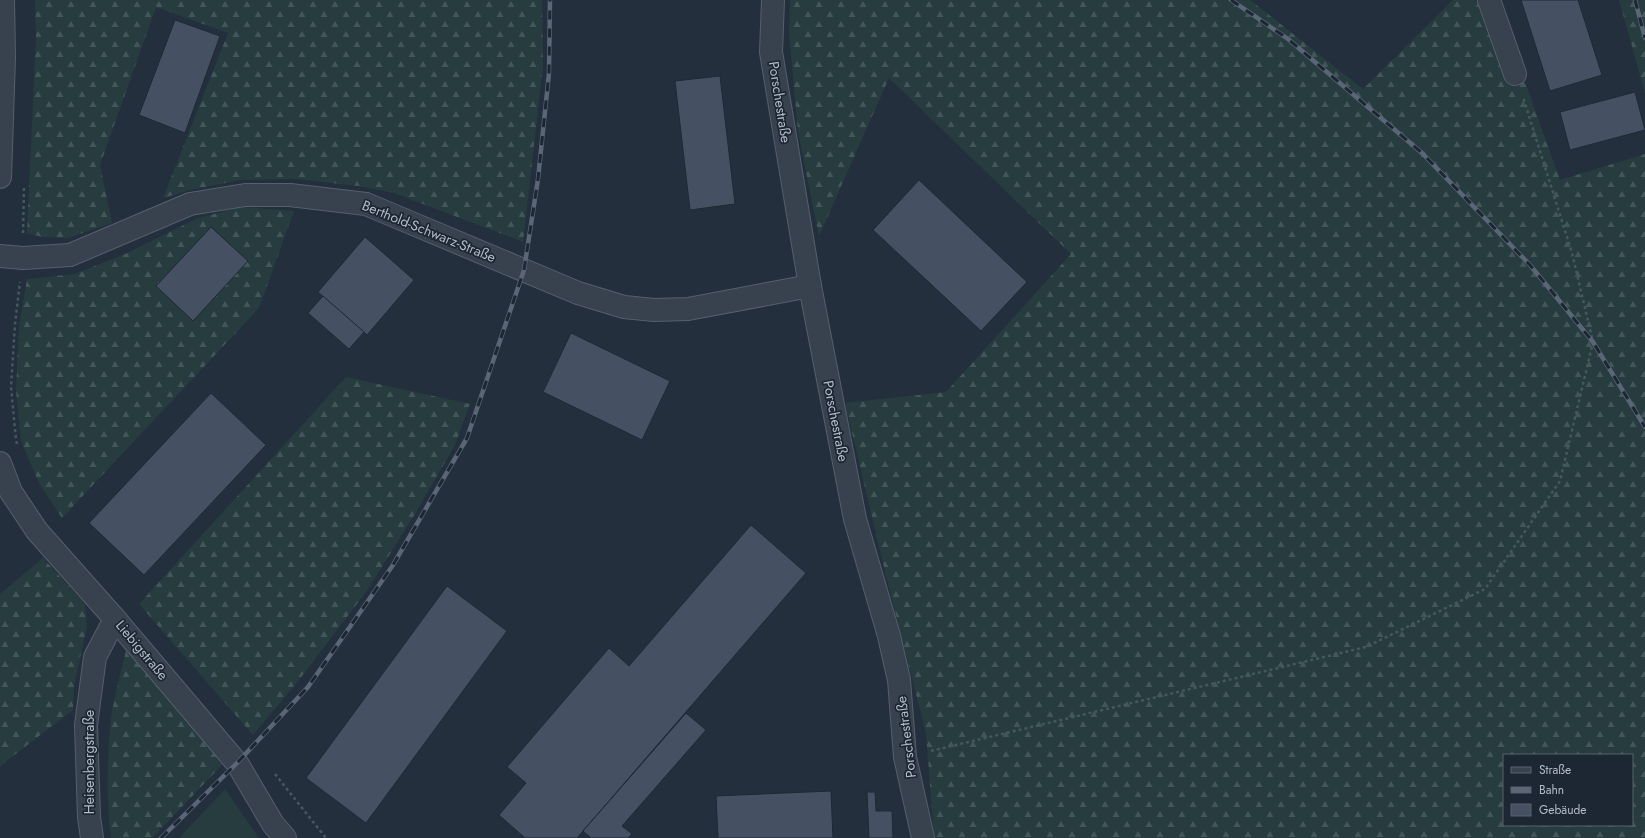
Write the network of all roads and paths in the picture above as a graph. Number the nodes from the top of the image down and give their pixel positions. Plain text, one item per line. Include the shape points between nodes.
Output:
1 (3, 0) edge
2 (773, 0) edge
3 (1489, 0) edge
4 (1515, 74) joint
5 (0, 177) edge
6 (24, 182) dead end
7 (0, 256) edge
8 (23, 258) junction
9 (810, 286) junction
10 (19, 447) dead end
11 (0, 463) edge
12 (115, 619) junction
13 (905, 757) junction
14 (273, 771) dead end
15 (92, 838) edge
16 (285, 838) edge
17 (326, 838) edge
18 (923, 838) edge

1 - 5 street via 4,65
2 - 9 street, Porschestraße via 771,52
3 - 4 street
4 - 13 path via 1572,253 1593,342 1560,481 1485,589 1366,646
6 - 8 path
7 - 8 street, Berthold-Schwarz-Straße
8 - 9 street, Berthold-Schwarz-Straße via 70,254 190,204 245,195 290,195 366,204 578,293 624,307 654,310 688,309
8 - 10 path via 11,387 16,440
9 - 13 street, Porschestraße via 855,519 899,680
11 - 12 street, Liebigstraße via 11,492 37,531
12 - 15 street, Heisenbergstraße via 95,657 86,725
12 - 16 street, Liebigstraße via 237,763 273,824
13 - 18 street, Porschestraße
14 - 17 path

